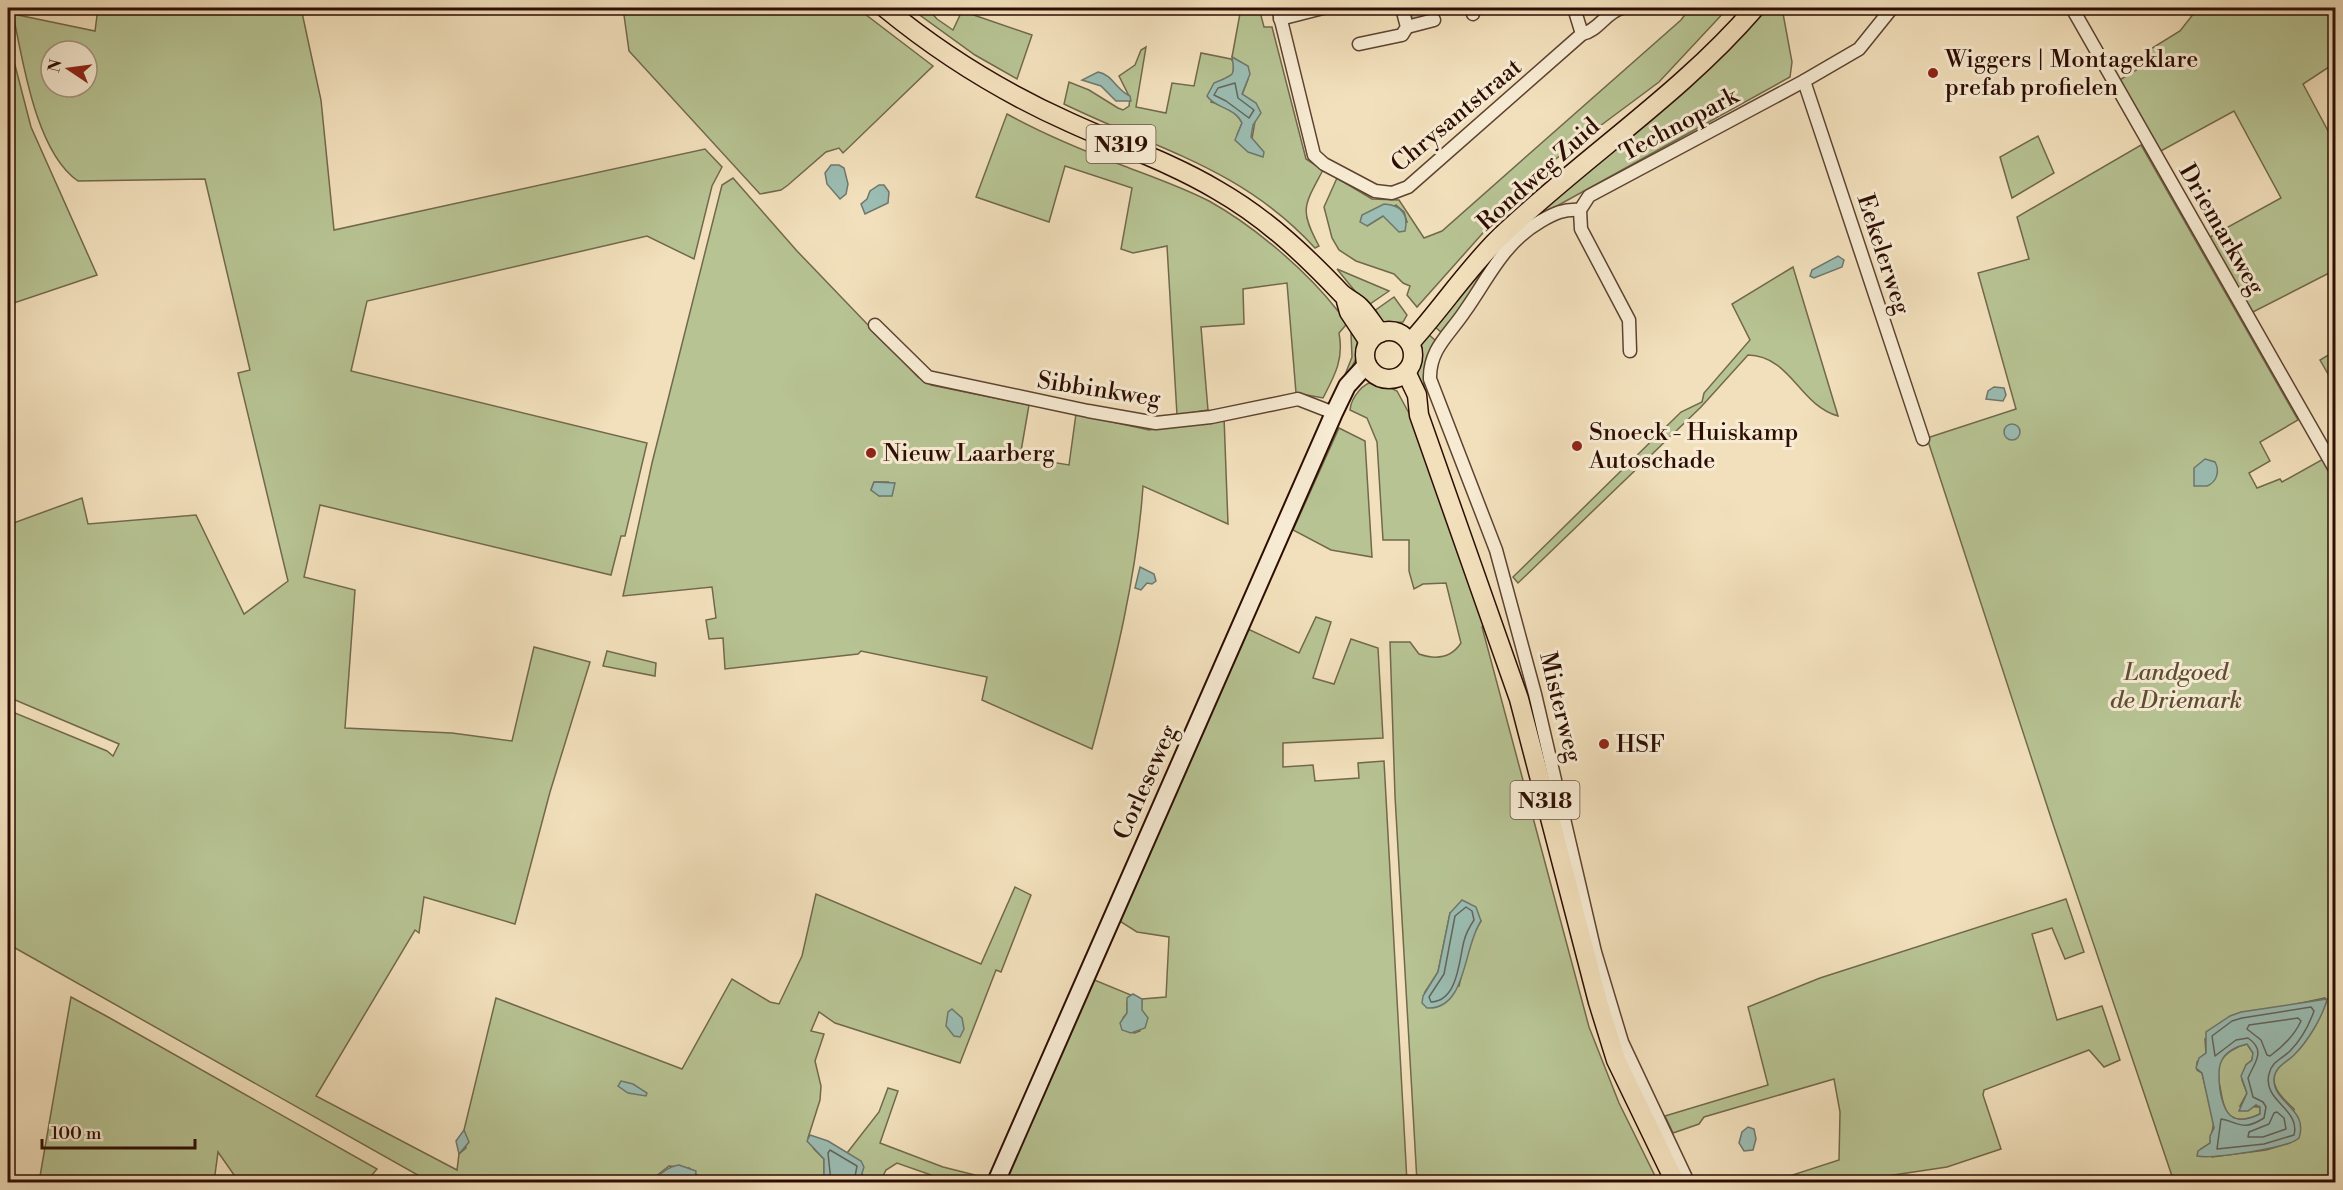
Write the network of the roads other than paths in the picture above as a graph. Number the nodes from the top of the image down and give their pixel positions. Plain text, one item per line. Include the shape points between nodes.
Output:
1 (885, 8) edge
2 (1323, 8) edge
3 (1402, 8) edge
4 (1574, 8) edge
5 (1622, 8) edge
6 (1742, 8) edge
7 (1755, 8) edge
8 (1892, 8) edge
9 (2072, 8) edge
10 (1279, 13) edge
11 (1434, 20) dead end
12 (1407, 27) junction
13 (1582, 34) junction
14 (1359, 44) dead end
15 (1804, 81) junction
16 (1642, 114) junction
17 (1580, 210) junction
18 (875, 325) dead end
19 (1374, 338) junction
20 (1406, 339) junction
21 (1630, 351) dead end
22 (1370, 369) junction
23 (1400, 375) junction
24 (1337, 408) junction
25 (1923, 439) dead end
26 (2336, 471) edge
27 (996, 1182) edge
28 (1675, 1182) edge
29 (1688, 1182) edge

1 - 19 main road, N319 via 999,87 1218,190 1300,250 1345,297 1349,312
2 - 10 street
3 - 12 street
4 - 13 street
5 - 13 street, Chrysantstraat
6 - 16 main road, Rondweg Zuid
7 - 16 main road, Rondweg Zuid via 1703,64
8 - 15 street, Technopark via 1859,49
9 - 26 street, Driemarkweg
10 - 13 street, Chrysantstraat via 1314,155 1360,184 1383,193 1408,187
11 - 12 street
12 - 14 street via 1402,35
15 - 17 street, Technopark via 1589,196
15 - 25 street, Eekelerweg
16 - 20 main road, Rondweg Zuid via 1499,238
17 - 21 street via 1581,229 1629,320
17 - 29 street, Misterweg via 1564,209 1527,229 1503,250 1467,310 1434,352 1430,379 1496,550 1535,694 1595,952 1622,1042
18 - 24 street, Sibbinkweg via 928,377 1088,411 1156,423 1211,417 1301,399
19 - 20 main road via 1391,331
19 - 22 main road via 1365,357
20 - 23 main road via 1413,358
22 - 23 main road via 1387,379
22 - 24 main road, Corleseweg via 1347,386
23 - 28 main road, Misterweg / N318 via 1432,445 1519,699 1616,1060
24 - 27 main road, Corleseweg

